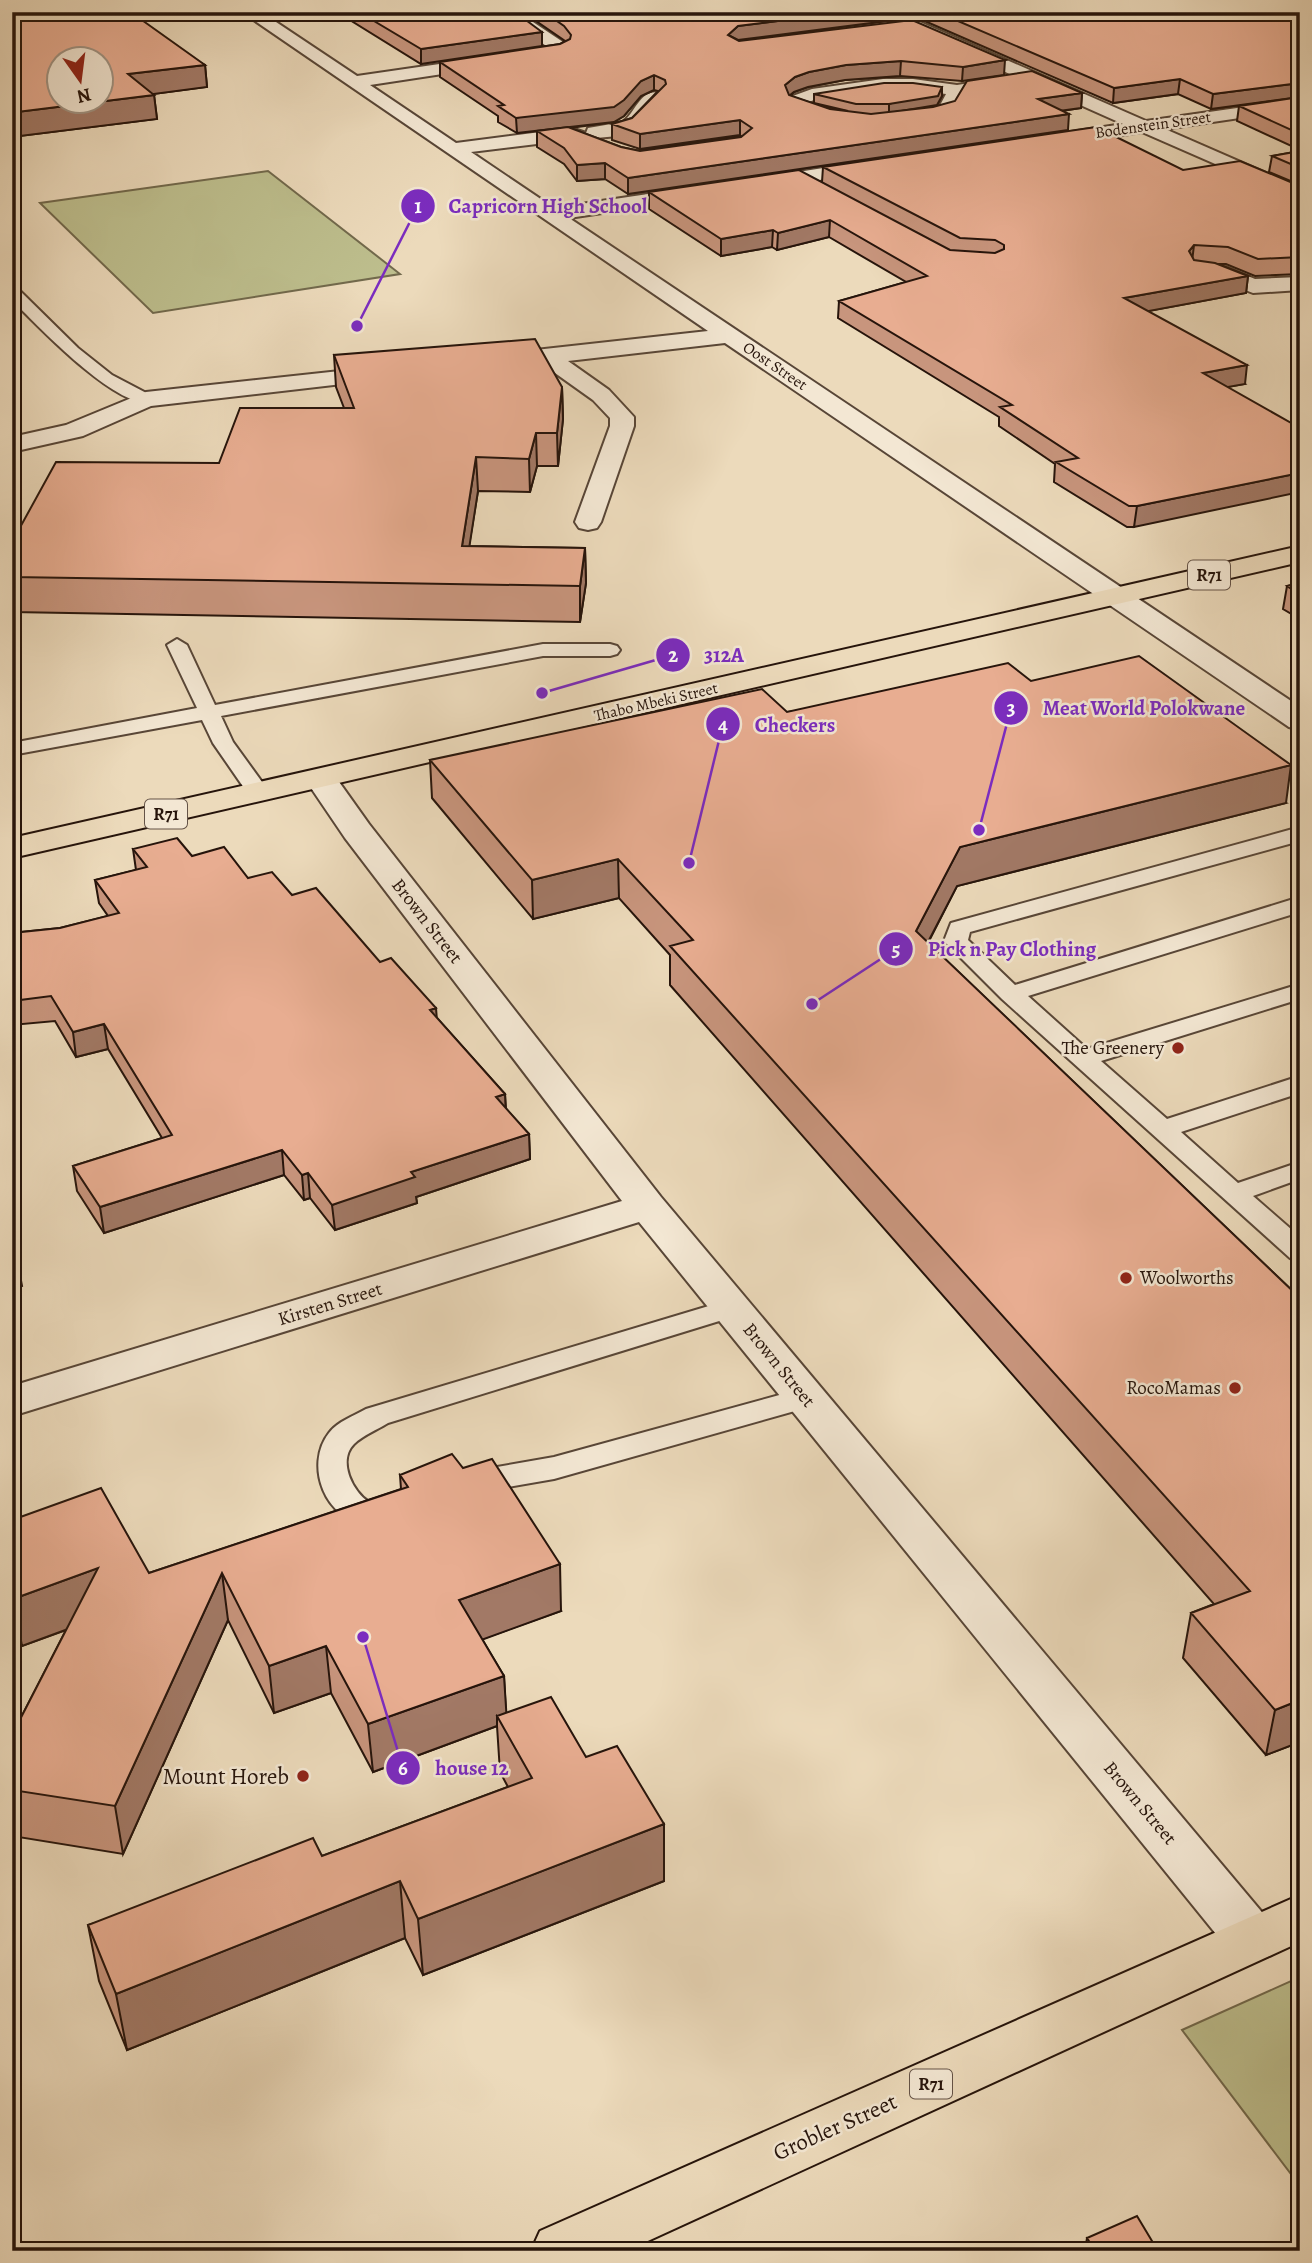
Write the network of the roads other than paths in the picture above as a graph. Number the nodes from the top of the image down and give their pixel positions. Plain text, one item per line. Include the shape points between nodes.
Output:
1 (158, 12) edge
2 (250, 12) edge
3 (507, 12) edge
4 (882, 21) edge
5 (91, 27) edge
6 (1032, 78) junction
7 (353, 82) junction
8 (957, 90) junction
9 (655, 97) edge
10 (1300, 104) edge
11 (856, 121) edge
12 (886, 121) edge
13 (1142, 127) junction
14 (572, 134) junction
15 (1032, 143) edge
16 (453, 149) junction
17 (617, 151) edge
18 (895, 163) edge
19 (799, 178) junction
20 (822, 190) edge
21 (1300, 195) edge
22 (549, 215) junction
23 (1200, 270) edge
24 (1300, 283) edge
25 (12, 291) edge
26 (729, 336) junction
27 (546, 356) junction
28 (464, 365) edge
29 (410, 371) edge
30 (146, 399) junction
31 (12, 446) edge
32 (588, 522) dead end
33 (1300, 554) edge
34 (1117, 597) junction
35 (177, 645) dead end
36 (610, 650) dead end
37 (210, 711) junction
38 (1300, 721) edge
39 (12, 749) edge
40 (321, 779) junction
41 (259, 793) junction
42 (1300, 834) edge
43 (12, 848) edge
44 (1300, 904) edge
45 (1300, 991) edge
46 (1010, 994) junction
47 (1083, 1058) junction
48 (1300, 1084) edge
49 (1164, 1129) junction
50 (1300, 1170) edge
51 (1235, 1193) junction
52 (648, 1206) junction
53 (1300, 1252) edge
54 (732, 1308) junction
55 (805, 1398) junction
56 (12, 1401) edge
57 (438, 1490) edge
58 (408, 1503) edge
59 (1276, 1928) edge
60 (561, 2251) edge

1 - 5 lane
2 - 7 street, Oost Street
3 - 7 street via 560,51
4 - 6 street via 913,26
6 - 8 street
6 - 13 street
7 - 16 street, Oost Street
8 - 11 street via 883,84 811,94 796,101 821,116
8 - 12 street via 946,111
9 - 14 street via 626,128
10 - 13 street, Bodenstein Street
13 - 15 street, Bodenstein Street
13 - 21 street
14 - 16 street
14 - 17 street
16 - 22 street, Oost Street
18 - 19 street
19 - 20 lane
19 - 22 street
22 - 26 street, Oost Street
23 - 24 street via 1253,286
25 - 30 lane via 72,351 106,378
26 - 27 street
26 - 34 street, Oost Street
27 - 28 street
27 - 32 street via 601,395 622,417
29 - 30 street
30 - 31 street via 74,431
33 - 34 main road, Thabo Mbeki Street / R71
34 - 38 street, Oost Street
34 - 40 main road, Thabo Mbeki Street / R71
35 - 37 lane
36 - 37 lane via 543,650
37 - 39 lane
37 - 41 lane via 223,743
40 - 41 main road, Thabo Mbeki Street / R71
40 - 52 street, Brown Street
41 - 43 main road, Thabo Mbeki Street / R71
42 - 46 lane via 959,929 956,941
44 - 46 lane
45 - 47 lane
46 - 47 lane
47 - 49 lane
48 - 49 lane
49 - 51 lane
50 - 51 lane
51 - 53 lane
52 - 54 street, Brown Street
52 - 56 street, Kirsten Street
54 - 55 street, Brown Street
54 - 58 lane via 377,1416 340,1440 332,1461 336,1485 357,1510 369,1514
55 - 57 lane via 554,1468
55 - 59 street, Brown Street
59 - 60 main road, Grobler Street / R71

